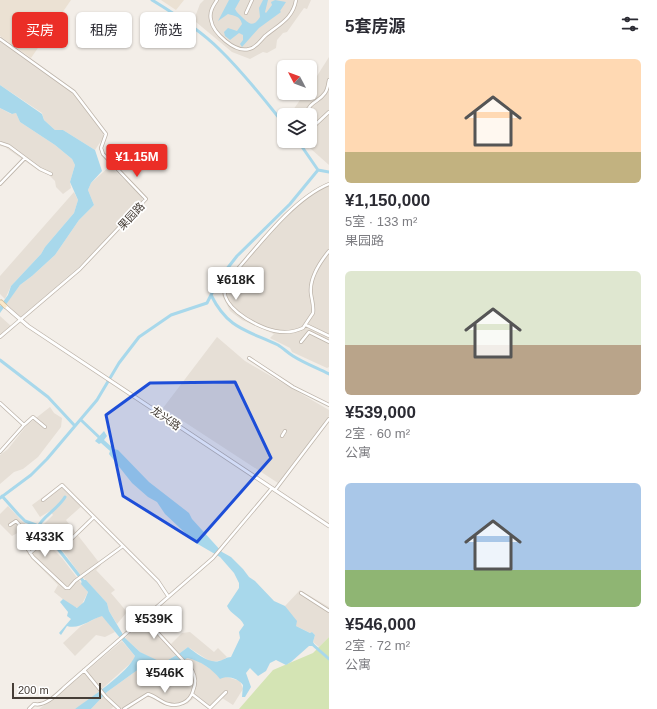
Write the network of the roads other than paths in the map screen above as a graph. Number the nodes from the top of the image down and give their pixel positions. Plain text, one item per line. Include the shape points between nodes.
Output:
1 (217, 0) edge
2 (252, 0) edge
3 (296, 0) edge
4 (246, 13) dead end
5 (0, 39) edge
6 (329, 80) edge
7 (309, 108) edge
8 (329, 112) edge
9 (317, 124) edge
10 (0, 143) edge
11 (25, 158) junction
12 (51, 174) dead end
13 (0, 184) edge
14 (329, 184) edge
15 (329, 251) edge
16 (0, 302) edge
17 (5, 306) joint
18 (20, 320) junction
19 (306, 325) junction
20 (329, 336) edge
21 (0, 337) edge
22 (301, 342) dead end
23 (329, 342) edge
24 (249, 358) dead end
25 (0, 403) edge
26 (329, 405) edge
27 (329, 420) edge
28 (24, 425) junction
29 (45, 427) dead end
30 (285, 431) dead end
31 (282, 436) dead end
32 (0, 452) edge
33 (273, 489) junction
34 (43, 500) dead end
35 (94, 517) junction
36 (10, 525) dead end
37 (329, 526) edge
38 (28, 530) dead end
39 (29, 534) junction
40 (42, 543) dead end
41 (123, 546) junction
42 (63, 547) dead end
43 (30, 554) junction
44 (302, 593) dead end
45 (168, 596) junction
46 (329, 611) edge
47 (144, 618) junction
48 (84, 670) junction
49 (226, 692) dead end
50 (192, 694) junction
51 (29, 709) edge
52 (119, 709) edge
53 (124, 709) edge

1 - 3 street via 210,14 212,26 227,42 244,50 255,47 286,20
2 - 4 street
5 - 18 street, 果园路 via 74,92 106,134 101,148 103,154 146,199 83,266
6 - 7 street via 322,97
8 - 9 street
10 - 11 street via 9,146
11 - 12 street
11 - 13 street
14 - 19 street via 303,200 225,285 228,303 239,315 248,320 270,330 282,332 298,330
15 - 19 street via 313,280 313,313
16 - 17 main road
17 - 18 street, 龙兴路
18 - 21 street, 果园路
18 - 33 street, 龙兴路
19 - 20 street
22 - 23 street via 308,332
24 - 26 street via 293,387
25 - 28 street
27 - 33 street
28 - 29 street via 33,416
28 - 32 street
30 - 31 street
33 - 37 street, 龙兴路
33 - 45 street via 214,557
34 - 35 street via 62,485
35 - 41 street
35 - 42 street
36 - 39 street via 16,521
38 - 39 street
39 - 43 street via 23,542
40 - 43 street
41 - 43 street via 69,588
41 - 45 street via 158,581
44 - 46 street
45 - 47 street
47 - 48 street
47 - 50 street via 195,676
48 - 51 street via 44,704 34,704
48 - 52 street
49 - 50 street via 210,708
50 - 53 street via 183,703 169,704 148,694

